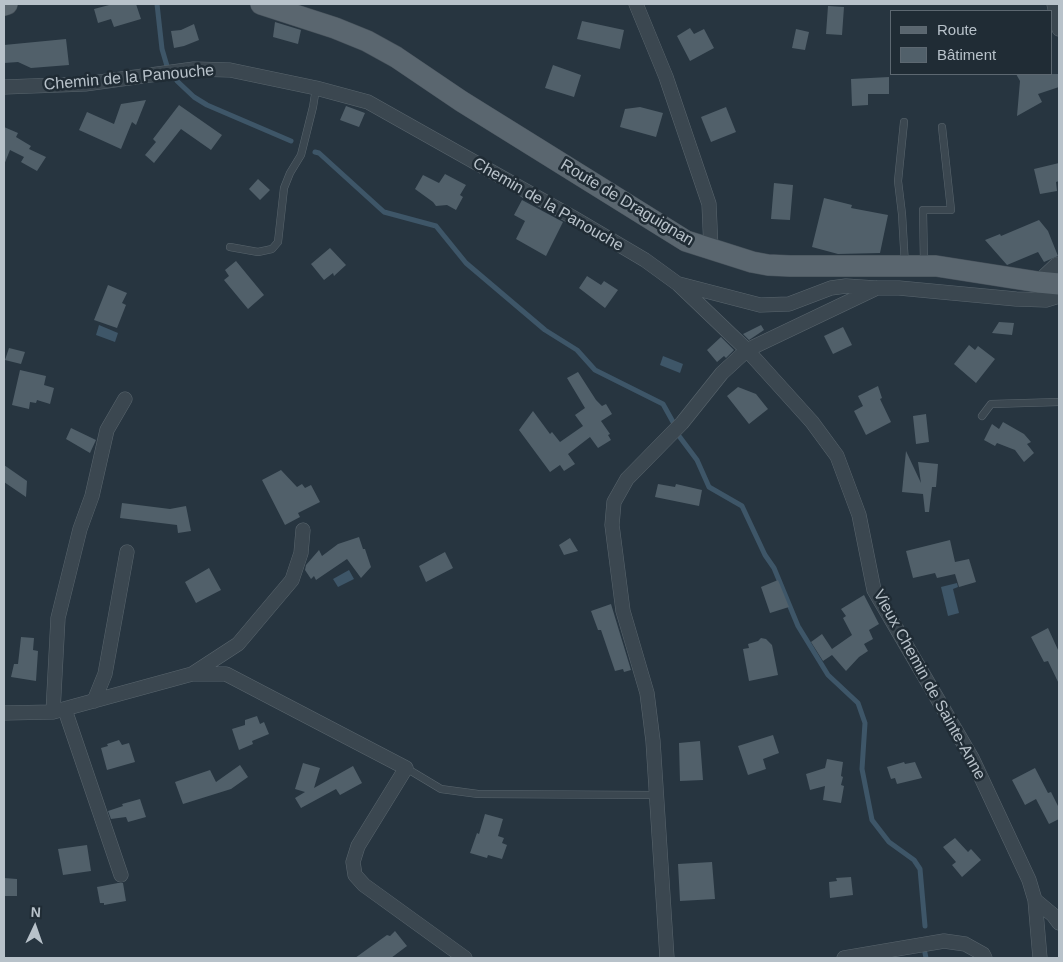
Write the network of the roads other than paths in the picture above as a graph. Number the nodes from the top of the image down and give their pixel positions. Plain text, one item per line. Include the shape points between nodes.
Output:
1 (262, 4) edge
2 (636, 4) edge
3 (1054, 4) edge
4 (1059, 29) edge
5 (5, 88) edge
6 (316, 88) junction
7 (904, 122) dead end
8 (942, 127) dead end
9 (230, 247) dead end
10 (711, 249) junction
11 (1059, 264) edge
12 (914, 266) junction
13 (1038, 282) junction
14 (678, 284) junction
15 (1059, 284) edge
16 (877, 288) junction
17 (1059, 296) edge
18 (747, 350) junction
19 (126, 399) dead end
20 (1059, 402) edge
21 (982, 416) dead end
22 (303, 530) dead end
23 (127, 552) dead end
24 (192, 674) junction
25 (94, 701) junction
26 (59, 711) junction
27 (4, 713) edge
28 (406, 768) junction
29 (656, 795) junction
30 (121, 875) dead end
31 (1035, 900) junction
32 (1057, 917) edge
33 (465, 958) edge
34 (667, 958) edge
35 (844, 958) edge
36 (985, 958) edge
37 (1040, 958) edge

1 - 10 main road, Route de Draguignan via 367,41 686,241
2 - 10 street via 666,76 709,204
3 - 4 street
5 - 6 street, Chemin de la Panouche via 85,84 194,69 230,70
6 - 9 lane via 301,156 284,188 278,242 272,249 258,252
6 - 14 street, Chemin de la Panouche via 368,102 574,218
7 - 12 lane via 898,182
8 - 12 lane via 951,210 923,210
10 - 12 main road, Route de Draguignan via 768,265
11 - 13 street
12 - 13 main road, Route de Draguignan
13 - 15 main road, Route de Draguignan
14 - 16 street via 760,305 788,304 839,287
14 - 18 street, Chemin de la Panouche
16 - 17 street via 1046,300
16 - 18 street
18 - 29 street via 722,373 682,423 627,479 614,502 612,525 622,601 647,693
18 - 31 street, Vieux Chemin de Sainte-Anne via 812,422 837,456 859,515 874,590 972,758 1029,880
19 - 26 street via 107,430 58,618
20 - 21 lane via 991,404
22 - 24 street via 301,553 292,580 238,644
23 - 25 street via 105,674
24 - 25 street
24 - 28 street via 226,674
25 - 26 street
26 - 27 street
26 - 30 street
28 - 29 lane via 441,789 478,794
28 - 33 street via 358,846 353,862 356,875 364,885
29 - 34 street
31 - 32 street
31 - 37 street, Vieux Chemin de Sainte-Anne
35 - 36 street via 944,941 965,944

